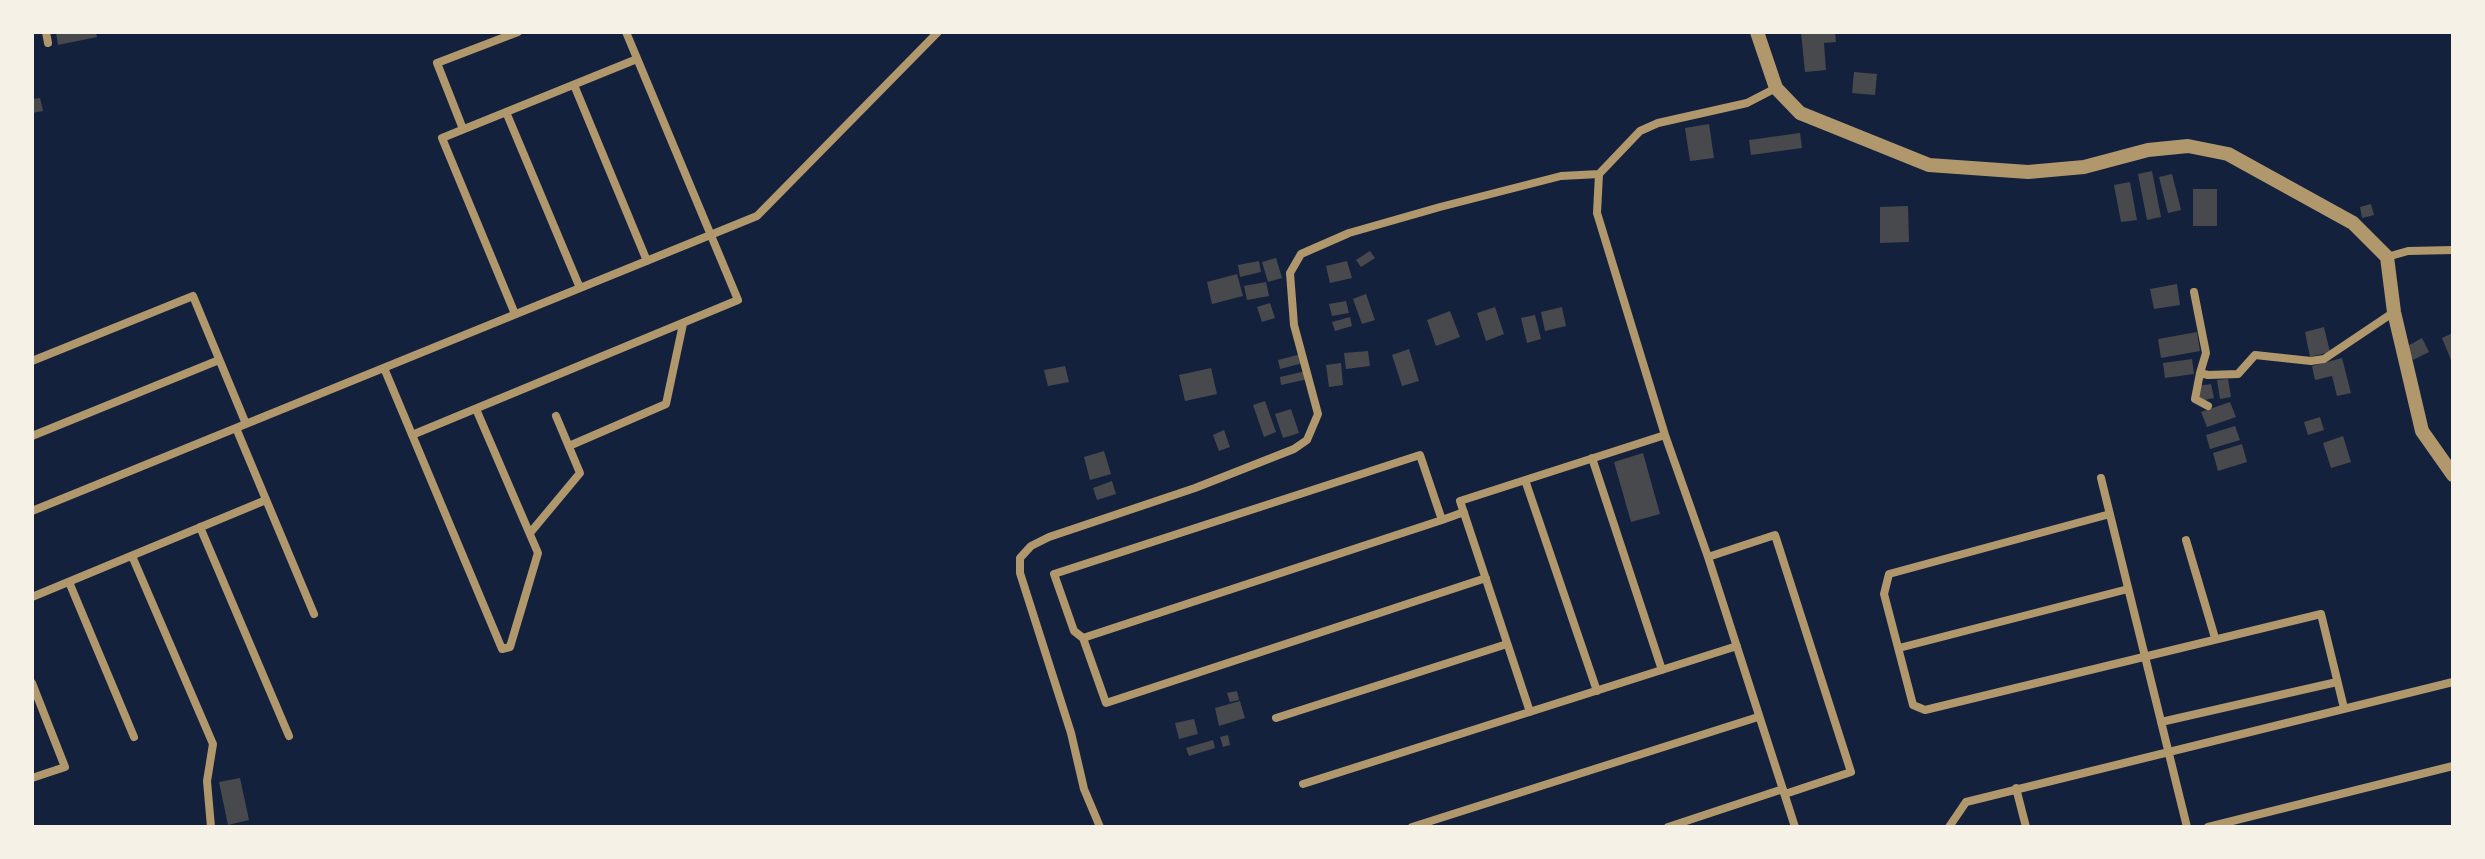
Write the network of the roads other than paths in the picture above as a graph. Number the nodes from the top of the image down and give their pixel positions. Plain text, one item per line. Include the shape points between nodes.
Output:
1 (46, 32) edge
2 (518, 32) edge
3 (626, 32) edge
4 (938, 32) edge
5 (1757, 32) edge
6 (48, 43) dead end
7 (637, 59) junction
8 (574, 85) junction
9 (1776, 88) junction
10 (506, 112) junction
11 (463, 129) junction
12 (1599, 174) junction
13 (711, 235) junction
14 (2453, 250) edge
15 (2387, 257) junction
16 (647, 261) junction
17 (580, 288) junction
18 (2194, 292) dead end
19 (2394, 312) junction
20 (515, 314) junction
21 (683, 324) junction
22 (219, 360) junction
23 (32, 361) edge
24 (384, 368) junction
25 (2200, 373) junction
26 (2208, 406) dead end
27 (476, 409) junction
28 (556, 416) dead end
29 (246, 424) junction
30 (236, 428) junction
31 (412, 435) junction
32 (1665, 435) junction
33 (32, 436) edge
34 (569, 446) junction
35 (1592, 458) junction
36 (2453, 475) edge
37 (2101, 478) dead end
38 (1525, 480) junction
39 (266, 500) junction
40 (32, 511) edge
41 (1464, 512) junction
42 (2110, 514) junction
43 (1442, 520) junction
44 (200, 527) junction
45 (530, 533) junction
46 (2186, 540) dead end
47 (132, 556) junction
48 (1708, 557) junction
49 (1486, 578) junction
50 (69, 582) junction
51 (2128, 589) junction
52 (32, 597) edge
53 (314, 614) dead end
54 (1083, 638) junction
55 (2215, 638) junction
56 (1507, 644) junction
57 (1737, 646) junction
58 (1899, 648) junction
59 (2145, 656) junction
60 (1662, 670) junction
61 (2337, 682) junction
62 (2453, 682) edge
63 (32, 683) edge
64 (1597, 691) junction
65 (2344, 708) junction
66 (1530, 712) junction
67 (1758, 717) junction
68 (1276, 718) dead end
69 (2161, 722) junction
70 (289, 736) dead end
71 (134, 737) dead end
72 (2168, 749) junction
73 (2453, 766) edge
74 (32, 778) edge
75 (1303, 784) dead end
76 (2016, 788) junction
77 (1784, 791) junction
78 (211, 827) edge
79 (1100, 827) edge
80 (1412, 827) edge
81 (1668, 827) edge
82 (1795, 827) edge
83 (1949, 827) edge
84 (2026, 827) edge
85 (2187, 827) edge
86 (2208, 827) edge

1 - 6 street
2 - 11 street via 437,63
3 - 7 street
4 - 13 street via 757,216
5 - 9 street
7 - 8 street
7 - 13 street
8 - 10 street
8 - 16 street
9 - 12 street via 1747,103 1640,131
9 - 15 street via 1800,113 1929,165 2028,172 2084,167 2188,146 2228,154 2353,223
10 - 11 street
10 - 17 street
11 - 20 street via 442,138
12 - 32 street via 1597,213
12 - 79 street via 1561,176 1440,207 1349,233 1301,254 1290,273 1294,325 1318,414 1307,440 1195,488 1049,537 1024,552 1020,573
13 - 16 street
13 - 21 street via 738,300
14 - 15 street
15 - 19 street
16 - 17 street
17 - 20 street
18 - 25 street via 2206,353
19 - 25 street via 2324,359 2255,355 2238,374
19 - 36 street via 2422,431
20 - 24 street
21 - 27 street
21 - 34 street via 666,404
22 - 23 street via 193,296
22 - 29 street
22 - 33 street
24 - 29 street
24 - 31 street
25 - 26 street via 2195,399
27 - 31 street
27 - 45 street
28 - 34 street
29 - 30 street
30 - 39 street
30 - 40 street
31 - 45 street via 502,649 510,647 538,553
32 - 35 street
32 - 48 street
34 - 45 street via 580,473
35 - 38 street
35 - 60 street
37 - 42 street
38 - 41 street via 1460,501
38 - 64 street
39 - 44 street
39 - 53 street
41 - 43 street
41 - 49 street
42 - 51 street
42 - 58 street via 1889,574 1884,594
43 - 54 street
43 - 54 street via 1420,455 1054,574 1074,631
44 - 47 street
44 - 70 street
46 - 55 street
47 - 50 street
47 - 78 street via 213,744 207,781
48 - 57 street
48 - 77 street via 1775,535 1780,550 1851,772
49 - 54 street via 1106,703
49 - 56 street
50 - 52 street
50 - 71 street
51 - 58 street
51 - 59 street
55 - 59 street
55 - 61 street via 2321,614
56 - 66 street
56 - 68 street
57 - 60 street
57 - 67 street
58 - 59 street via 1911,700 1925,710
59 - 69 street
60 - 64 street
61 - 65 street
61 - 69 street
62 - 65 street
63 - 74 street via 65,767
64 - 66 street
65 - 72 street
66 - 75 street
67 - 77 street
67 - 80 street
69 - 72 street
72 - 76 street
72 - 85 street
73 - 86 street
76 - 83 street via 1966,802
76 - 84 street
77 - 81 street
77 - 82 street

